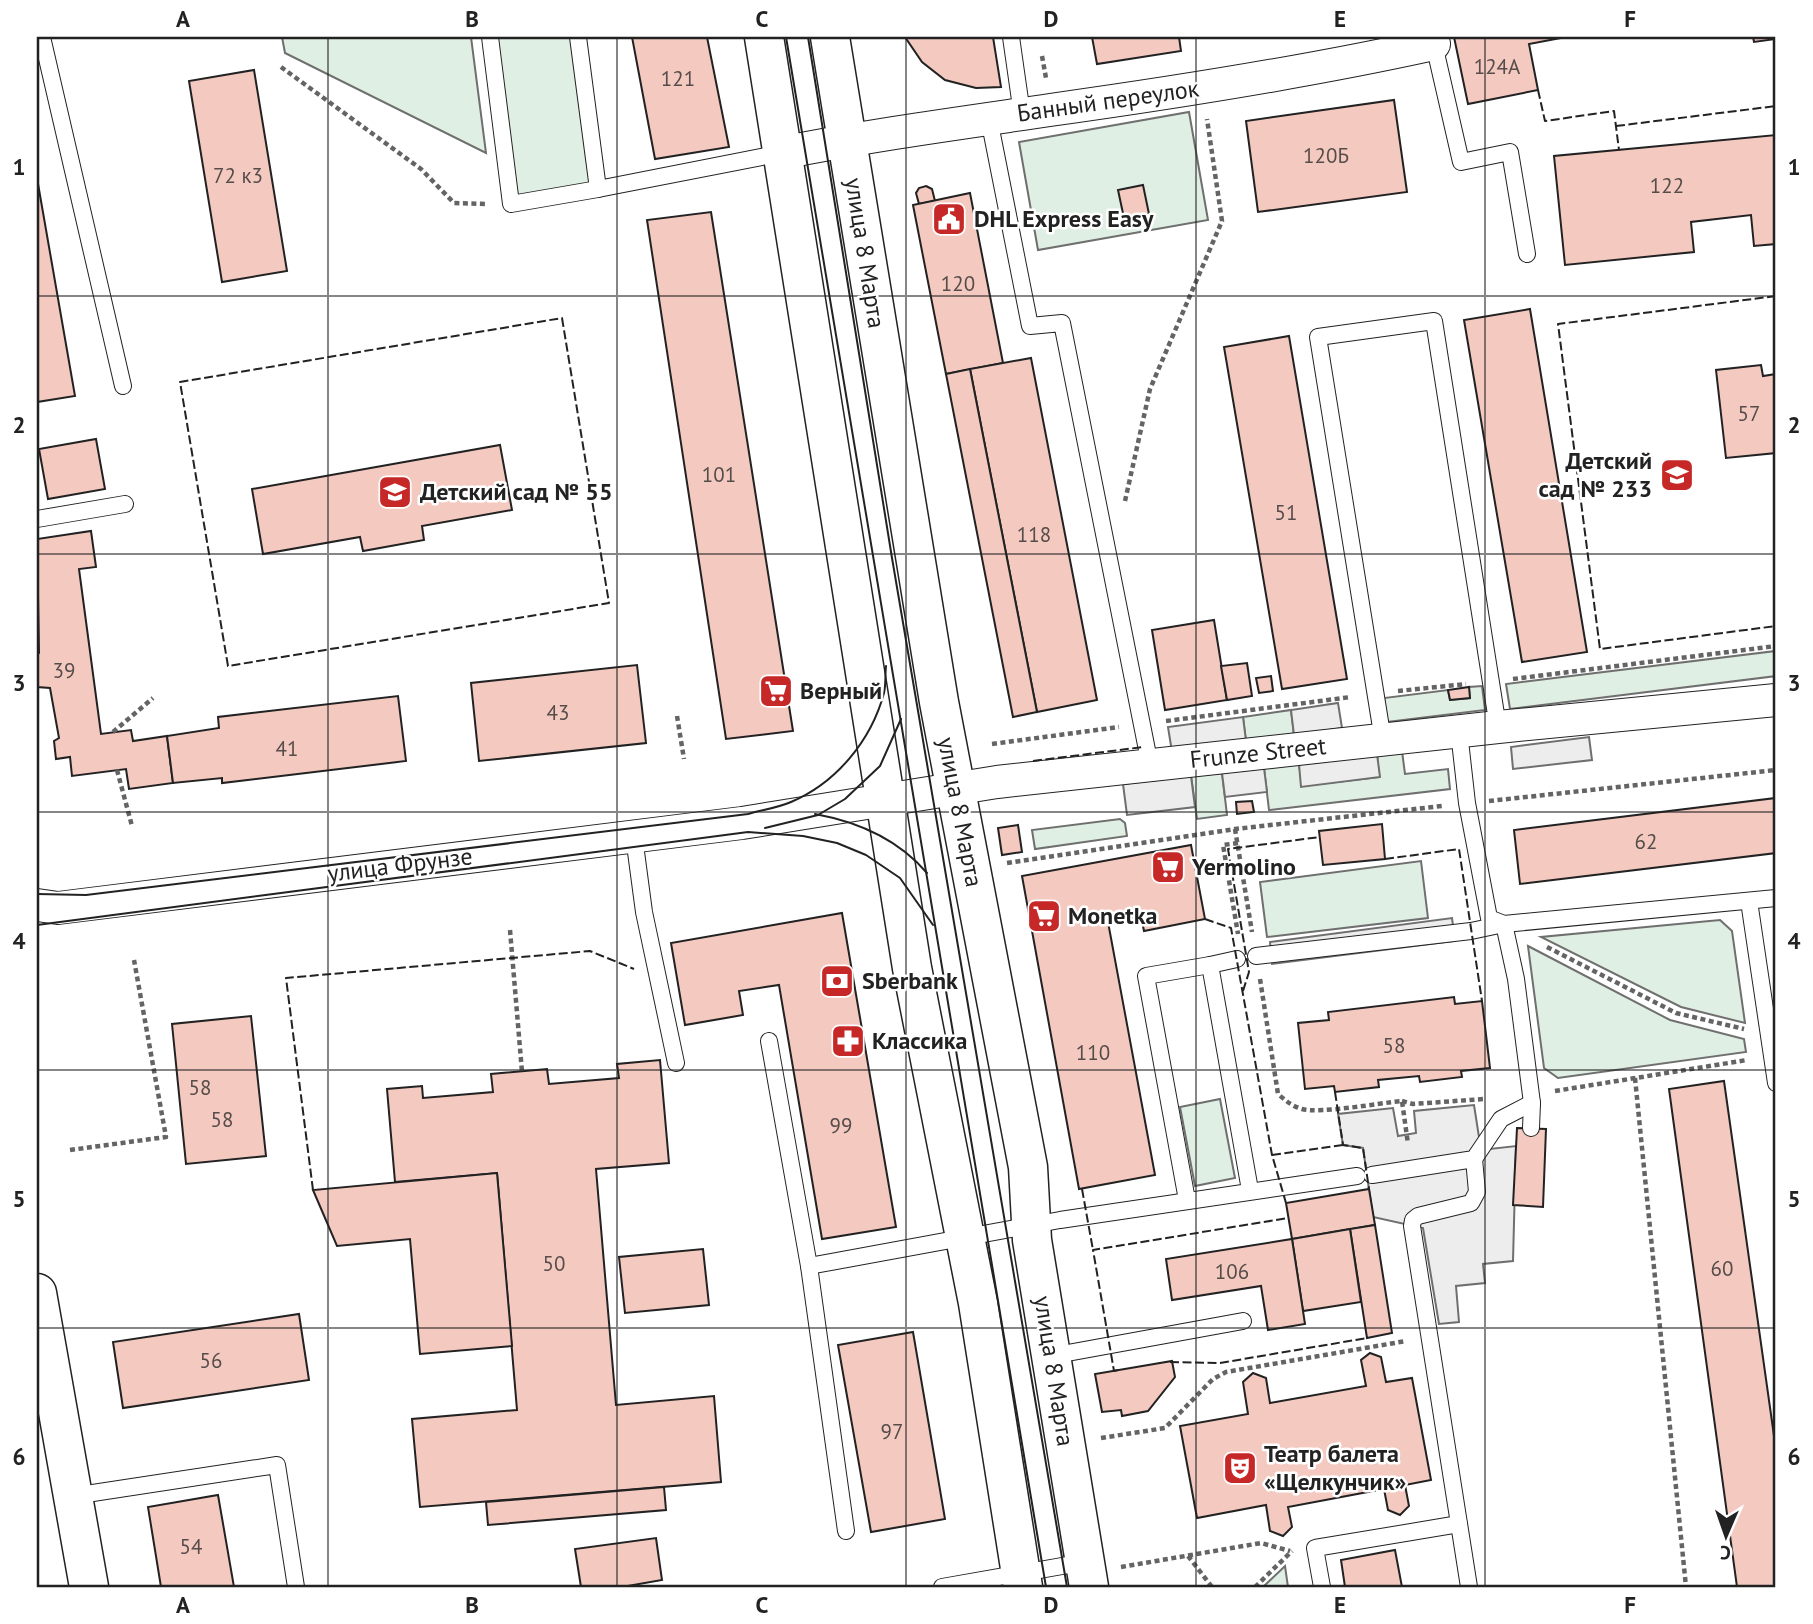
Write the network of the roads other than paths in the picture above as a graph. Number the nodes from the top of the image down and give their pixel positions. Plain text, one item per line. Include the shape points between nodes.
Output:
1 (42, 37) edge
2 (490, 37) edge
3 (578, 37) edge
4 (764, 37) edge
5 (830, 37) edge
6 (1011, 37) edge
7 (1433, 41) edge
8 (1037, 112) junction
9 (989, 119) junction
10 (846, 141) junction
11 (782, 153) junction
12 (598, 189) junction
13 (1527, 254) dead end
14 (124, 386) dead end
15 (125, 504) dead end
16 (37, 519) edge
17 (1776, 700) edge
18 (1498, 727) junction
19 (1459, 732) junction
20 (1383, 740) junction
21 (1150, 765) junction
22 (955, 788) junction
23 (886, 800) junction
24 (634, 837) junction
25 (1776, 898) edge
26 (1749, 901) junction
27 (44, 911) edge
28 (1504, 924) junction
29 (1256, 956) road end
30 (1237, 960) road end
31 (1210, 965) junction
32 (769, 1041) dead end
33 (1774, 1056) edge
34 (676, 1063) dead end
35 (1776, 1083) edge
36 (1532, 1099) junction
37 (1531, 1128) dead end
38 (1474, 1160) junction
39 (1250, 1191) junction
40 (1187, 1200) junction
41 (1031, 1225) junction
42 (966, 1238) junction
43 (809, 1266) junction
44 (37, 1293) edge
45 (1242, 1321) dead end
46 (1051, 1356) junction
47 (72, 1496) junction
48 (1459, 1524) junction
49 (846, 1531) dead end
50 (1098, 1572) edge
51 (1022, 1580) edge
52 (89, 1587) edge
53 (296, 1587) edge
54 (942, 1587) edge
55 (1322, 1587) edge
56 (1469, 1587) edge

1 - 14 lane
2 - 12 lane via 511,204
3 - 12 lane
4 - 11 main road
5 - 10 main road, улица 8 Марта
6 - 8 lane
7 - 8 street, Банный переулок via 1346,63
7 - 13 lane via 1461,162 1510,152
8 - 9 street, Банный переулок
9 - 10 street, Банный переулок
9 - 21 lane via 1030,326 1062,323
10 - 11 street, Банный переулок
10 - 22 main road, улица 8 Марта
11 - 12 lane
11 - 23 main road
15 - 16 lane
17 - 18 street, Frunze Street
18 - 19 street, Frunze Street
18 - 20 lane via 1434,321 1318,337
19 - 20 street, Frunze Street
19 - 28 lane via 1489,918
20 - 21 street, Frunze Street
21 - 22 street, Frunze Street
22 - 23 street, Frunze Street
22 - 41 main road, улица 8 Марта via 1028,1167
23 - 24 street, Frunze Street
23 - 42 main road via 912,968
24 - 27 street, улица Фрунзе
24 - 34 lane via 644,912
25 - 26 lane
26 - 28 lane
26 - 33 lane
28 - 29 lane
28 - 36 lane
30 - 31 lane
31 - 39 lane
31 - 40 lane via 1146,976
32 - 43 lane
33 - 35 lane
36 - 37 lane
36 - 38 lane via 1501,1119
38 - 39 lane
38 - 48 lane via 1477,1192 1471,1203 1413,1220
39 - 40 lane
40 - 41 lane
41 - 42 lane
41 - 46 main road, улица 8 Марта
42 - 43 lane
42 - 51 main road
43 - 49 lane
44 - 47 main road
45 - 46 lane
46 - 50 main road, улица 8 Марта
47 - 52 main road
47 - 53 lane via 277,1465
48 - 55 lane via 1315,1548
48 - 56 lane
50 - 51 lane
51 - 54 lane

